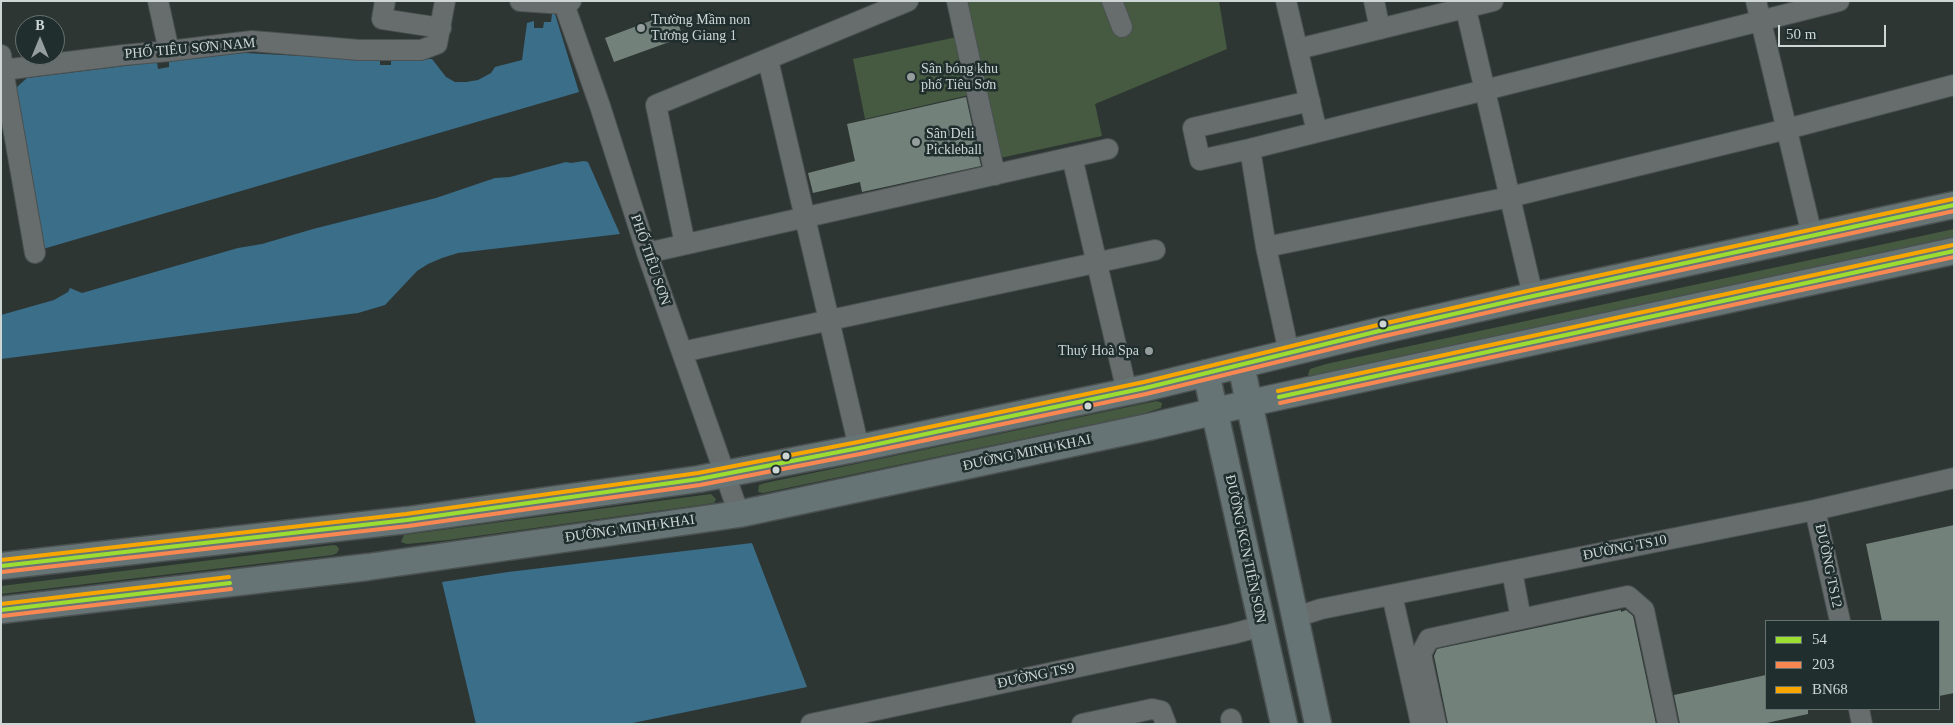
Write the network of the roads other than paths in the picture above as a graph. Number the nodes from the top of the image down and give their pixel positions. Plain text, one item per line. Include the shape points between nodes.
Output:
1 (158, 1) edge
2 (385, 1) edge
3 (445, 1) edge
4 (520, 1) edge
5 (908, 1) edge
6 (957, 1) edge
7 (1286, 1) edge
8 (1374, 1) edge
9 (1493, 1) edge
10 (1756, 1) edge
11 (1839, 1) edge
12 (1113, 2) edge
13 (568, 3) edge
14 (1464, 5) edge
15 (1761, 21) junction
16 (1122, 27) dead end
17 (441, 28) junction
18 (1380, 29) junction
19 (1298, 49) junction
20 (169, 51) junction
21 (768, 60) junction
22 (2, 62) edge
23 (1954, 85) edge
24 (1485, 90) junction
25 (1310, 101) junction
26 (1787, 129) junction
27 (1317, 132) junction
28 (1108, 149) dead end
29 (1250, 149) junction
30 (1072, 157) junction
31 (995, 175) junction
32 (1510, 197) junction
33 (1954, 205) edge
34 (804, 218) junction
35 (1812, 235) junction
36 (685, 244) junction
37 (1266, 247) junction
38 (1155, 250) dead end
39 (1954, 251) edge
40 (35, 253) dead end
41 (647, 253) junction
42 (1096, 263) junction
43 (1533, 296) junction
44 (828, 320) junction
45 (682, 352) junction
46 (1289, 353) junction
47 (1242, 365) junction
48 (1206, 373) junction
49 (1127, 392) junction
50 (1250, 403) junction
51 (1214, 412) junction
52 (858, 448) junction
53 (726, 474) junction
54 (1954, 478) edge
55 (1815, 510) junction
56 (739, 514) junction
57 (364, 526) junction
58 (1, 566) edge
59 (368, 567) junction
60 (1512, 571) junction
61 (1392, 595) junction
62 (1, 610) edge
63 (1296, 617) junction
64 (1520, 619) junction
65 (1840, 620) edge
66 (1262, 626) junction
67 (1859, 710) edge
68 (852, 719) edge
69 (811, 724) edge
70 (1082, 724) edge
71 (1166, 724) edge
72 (1284, 724) edge
73 (1318, 724) edge
74 (1421, 724) edge
75 (1436, 724) edge
76 (1668, 724) edge
77 (1862, 724) edge

1 - 20 street
2 - 17 street via 382,19
3 - 17 street, PHỐ TIÊU SƠN NAM
4 - 13 street
5 - 21 street
6 - 31 street
7 - 19 street
8 - 18 street
9 - 14 street
10 - 15 street
11 - 15 street
12 - 16 street
13 - 41 street, PHỐ TIÊU SƠN
14 - 18 street
14 - 24 street
15 - 24 street
15 - 26 street
17 - 20 street, PHỐ TIÊU SƠN NAM via 437,44 421,50 359,50 252,41
18 - 19 street
19 - 25 street
20 - 22 street, PHỐ TIÊU SƠN NAM
21 - 34 street
21 - 36 street via 656,105
22 - 40 street
23 - 26 street
24 - 27 street
24 - 32 street
25 - 27 street
25 - 29 street via 1193,128 1200,160
26 - 32 street
26 - 35 street
27 - 29 street
28 - 30 street
29 - 37 street
30 - 31 street
30 - 42 street
31 - 34 street
32 - 37 street
32 - 43 street
33 - 35 main road
34 - 36 street
34 - 44 street
35 - 43 main road
36 - 41 street
37 - 46 street
38 - 42 street
39 - 50 main road, ĐƯỜNG MINH KHAI
41 - 45 street, PHỐ TIÊU SƠN
42 - 44 street
42 - 49 street
43 - 46 main road
44 - 45 street
44 - 52 street
45 - 53 street, PHỐ TIÊU SƠN
46 - 47 main road
47 - 48 main road
47 - 50 main road
48 - 49 main road
48 - 51 main road, ĐƯỜNG KCN TIÊN SƠN
49 - 52 main road
50 - 51 main road, ĐƯỜNG MINH KHAI
50 - 63 main road
51 - 56 main road, ĐƯỜNG MINH KHAI
51 - 66 main road, ĐƯỜNG KCN TIÊN SƠN
52 - 53 main road
53 - 56 street, PHỐ TIÊU SƠN
53 - 57 main road
54 - 55 street, ĐƯỜNG TS10
55 - 60 street, ĐƯỜNG TS10
55 - 65 street, ĐƯỜNG TS12
56 - 59 main road, ĐƯỜNG MINH KHAI
57 - 58 main road
57 - 59 main road
59 - 62 main road, ĐƯỜNG MINH KHAI
60 - 61 street, ĐƯỜNG TS10
60 - 64 street
61 - 63 street, ĐƯỜNG TS10
61 - 74 street
63 - 66 main road
63 - 73 main road
64 - 75 street via 1429,639 1421,654
64 - 76 street via 1628,596 1644,610
66 - 68 street, ĐƯỜNG TS9
66 - 72 main road, ĐƯỜNG KCN TIÊN SƠN
67 - 77 street
68 - 69 street, ĐƯỜNG TS9
70 - 71 street via 1152,709 1161,711

